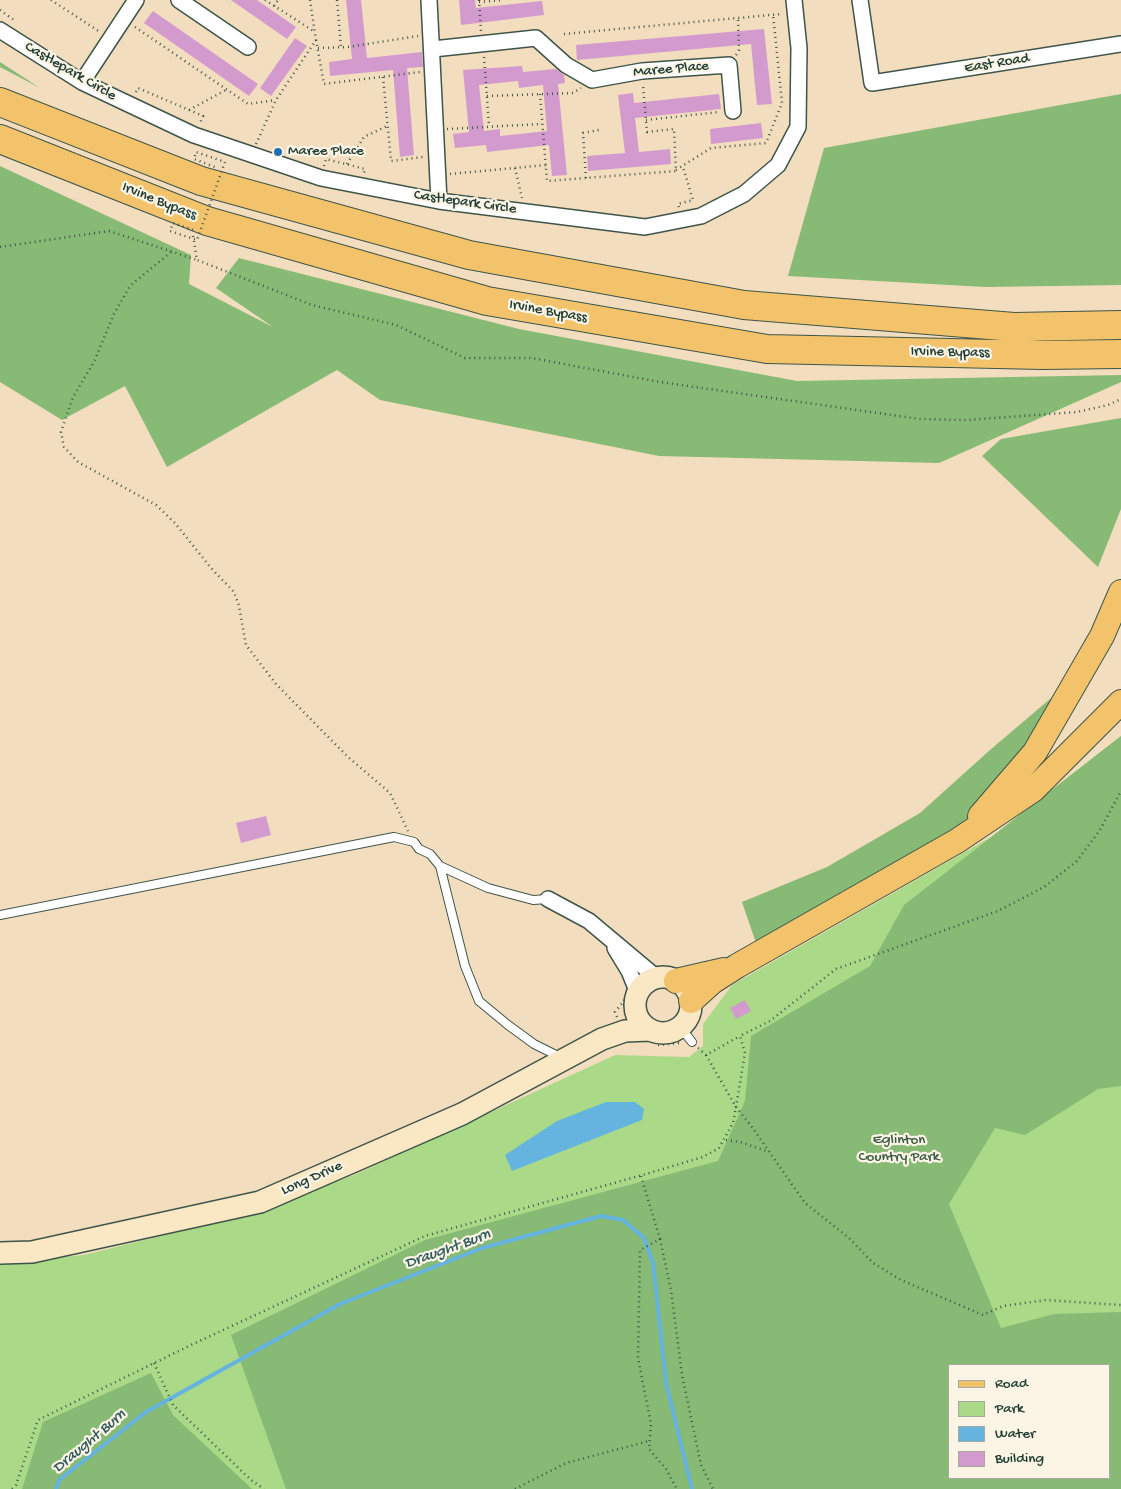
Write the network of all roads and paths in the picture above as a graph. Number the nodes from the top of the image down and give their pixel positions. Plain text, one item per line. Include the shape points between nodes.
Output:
1 (51, 0) edge
2 (136, 0) edge
3 (179, 0) edge
4 (265, 0) edge
5 (278, 0) edge
6 (310, 0) edge
7 (337, 0) edge
8 (428, 0) edge
9 (503, 0) edge
10 (860, 0) edge
11 (479, 1) edge
12 (274, 6) junction
13 (795, 6) edge
14 (773, 14) junction
15 (738, 18) junction
16 (123, 19) junction
17 (0, 30) edge
18 (315, 32) junction
19 (564, 34) dead end
20 (110, 39) junction
21 (316, 40) junction
22 (432, 42) junction
23 (482, 44) junction
24 (1121, 44) edge
25 (248, 47) dead end
26 (341, 47) junction
27 (318, 48) junction
28 (729, 65) junction
29 (434, 70) junction
30 (642, 71) junction
31 (383, 77) junction
32 (592, 80) junction
33 (82, 82) junction
34 (226, 90) junction
35 (540, 94) junction
36 (487, 96) junction
37 (276, 100) junction
38 (0, 102) edge
39 (130, 106) junction
40 (189, 110) junction
41 (733, 111) joint
42 (646, 120) junction
43 (542, 124) junction
44 (387, 126) junction
45 (489, 126) junction
46 (436, 130) junction
47 (600, 130) dead end
48 (194, 135) junction
49 (0, 139) edge
50 (251, 155) junction
51 (437, 155) junction
52 (347, 164) dead end
53 (546, 165) junction
54 (215, 167) dead end
55 (683, 167) junction
56 (515, 168) junction
57 (676, 171) junction
58 (438, 175) junction
59 (586, 178) junction
60 (522, 198) dead end
61 (439, 201) junction
62 (682, 220) junction
63 (0, 247) edge
64 (171, 252) junction
65 (197, 260) junction
66 (1121, 325) edge
67 (1121, 354) edge
68 (1121, 399) edge
69 (1121, 592) edge
70 (1121, 702) edge
71 (1121, 791) edge
72 (957, 841) junction
73 (414, 842) junction
74 (440, 866) junction
75 (548, 899) joint
76 (0, 915) edge
77 (611, 941) junction
78 (737, 966) junction
79 (666, 979) junction
80 (637, 1000) junction
81 (690, 1001) junction
82 (650, 1030) junction
83 (602, 1039) junction
84 (706, 1056) dead end
85 (563, 1059) junction
86 (736, 1107) junction
87 (725, 1140) junction
88 (768, 1152) junction
89 (641, 1176) junction
90 (660, 1239) junction
91 (0, 1253) edge
92 (1121, 1305) edge
93 (154, 1363) junction
94 (649, 1441) junction
95 (12, 1489) edge
96 (264, 1489) edge
97 (515, 1489) edge
98 (677, 1489) edge
99 (713, 1489) edge

1 - 20 path
2 - 16 street
3 - 25 street
4 - 12 path
5 - 12 path
6 - 18 path
7 - 26 path
8 - 22 street
9 - 11 path
10 - 24 street, East Road via 872,84
11 - 23 path
12 - 18 path
13 - 14 path
13 - 62 street, Castlepark Circle via 799,48 798,126 778,165 744,194 701,216
14 - 15 path
14 - 55 path via 782,104 766,143 711,148
15 - 19 path
15 - 28 path via 739,50
16 - 20 street
16 - 34 path
17 - 33 street, Castlepark Circle
18 - 21 path
20 - 33 street
21 - 27 path
21 - 37 path
22 - 23 street
22 - 26 path
22 - 29 street
23 - 32 street via 536,38 566,65
23 - 36 path
26 - 27 path
27 - 31 path via 324,84
28 - 30 street, Maree Place
28 - 41 street, Maree Place
29 - 31 path
29 - 46 street
30 - 32 street, Maree Place
30 - 42 path
31 - 44 path
32 - 35 path via 573,93
33 - 39 street, Castlepark Circle
34 - 37 path via 248,104
34 - 40 path
35 - 36 path
35 - 43 path
36 - 45 path
37 - 50 path
38 - 66 highway, Irvine Bypass via 200,181 469,255 744,305 1014,327
39 - 40 path via 138,88
39 - 48 street, Castlepark Circle
40 - 48 path via 203,116
41 - 42 path
42 - 57 path via 647,132 674,129
43 - 45 path
43 - 53 path
44 - 51 path via 391,161
44 - 52 path via 364,137
45 - 46 path
46 - 51 street
47 - 59 path via 583,133
48 - 50 street, Castlepark Circle
49 - 67 highway, Irvine Bypass via 207,221 487,301 767,349
50 - 61 street, Castlepark Circle via 321,178
51 - 58 street
53 - 56 path
53 - 59 path via 548,181
54 - 65 path, bridge via 194,159 196,152 225,162 197,240 170,231 173,223 193,230
55 - 57 path
55 - 62 path via 693,200 678,204
56 - 58 path
56 - 60 path
57 - 59 path
58 - 61 street
61 - 62 street, Castlepark Circle via 645,227
63 - 64 path via 109,231
64 - 65 path
64 - 73 path via 130,286 114,314 94,362 73,397 61,432 64,447 78,462 156,505 175,523 234,592 246,645 289,697 347,756 390,793
65 - 68 path via 312,305 396,325 466,358 532,358 660,382 920,419 967,420 1077,412
69 - 72 main road via 1102,636 1036,752
70 - 72 main road via 1033,790
71 - 86 path via 1100,830 1077,861 1044,887 998,911 836,969 770,1021 740,1036 745,1053
72 - 78 main road
73 - 74 lane
73 - 76 lane via 394,838
74 - 75 lane via 488,888 533,900
74 - 85 lane via 465,966 479,1001 514,1030
75 - 77 street via 589,921
77 - 79 street
77 - 80 street via 629,971
78 - 79 main road
78 - 81 main road
79 - 80 main road via 650,981
79 - 81 main road via 686,989
80 - 82 main road via 640,1020
80 - 83 main road, Long Drive
81 - 82 main road via 686,1035
82 - 83 main road, Long Drive via 625,1031
83 - 85 main road, Long Drive
84 - 86 path
85 - 91 main road, Long Drive via 462,1114 260,1202 32,1252
86 - 87 path
86 - 88 path
87 - 88 path
87 - 89 path via 719,1148 703,1157
88 - 92 path via 805,1204 849,1238 873,1263 901,1280 983,1315 1003,1306 1046,1300
89 - 90 path
89 - 93 path via 425,1236
90 - 94 path via 640,1250 638,1358 651,1424
90 - 99 path via 701,1465
93 - 95 path via 38,1420
93 - 96 path via 173,1405
94 - 97 path via 566,1463
94 - 98 path via 649,1449

